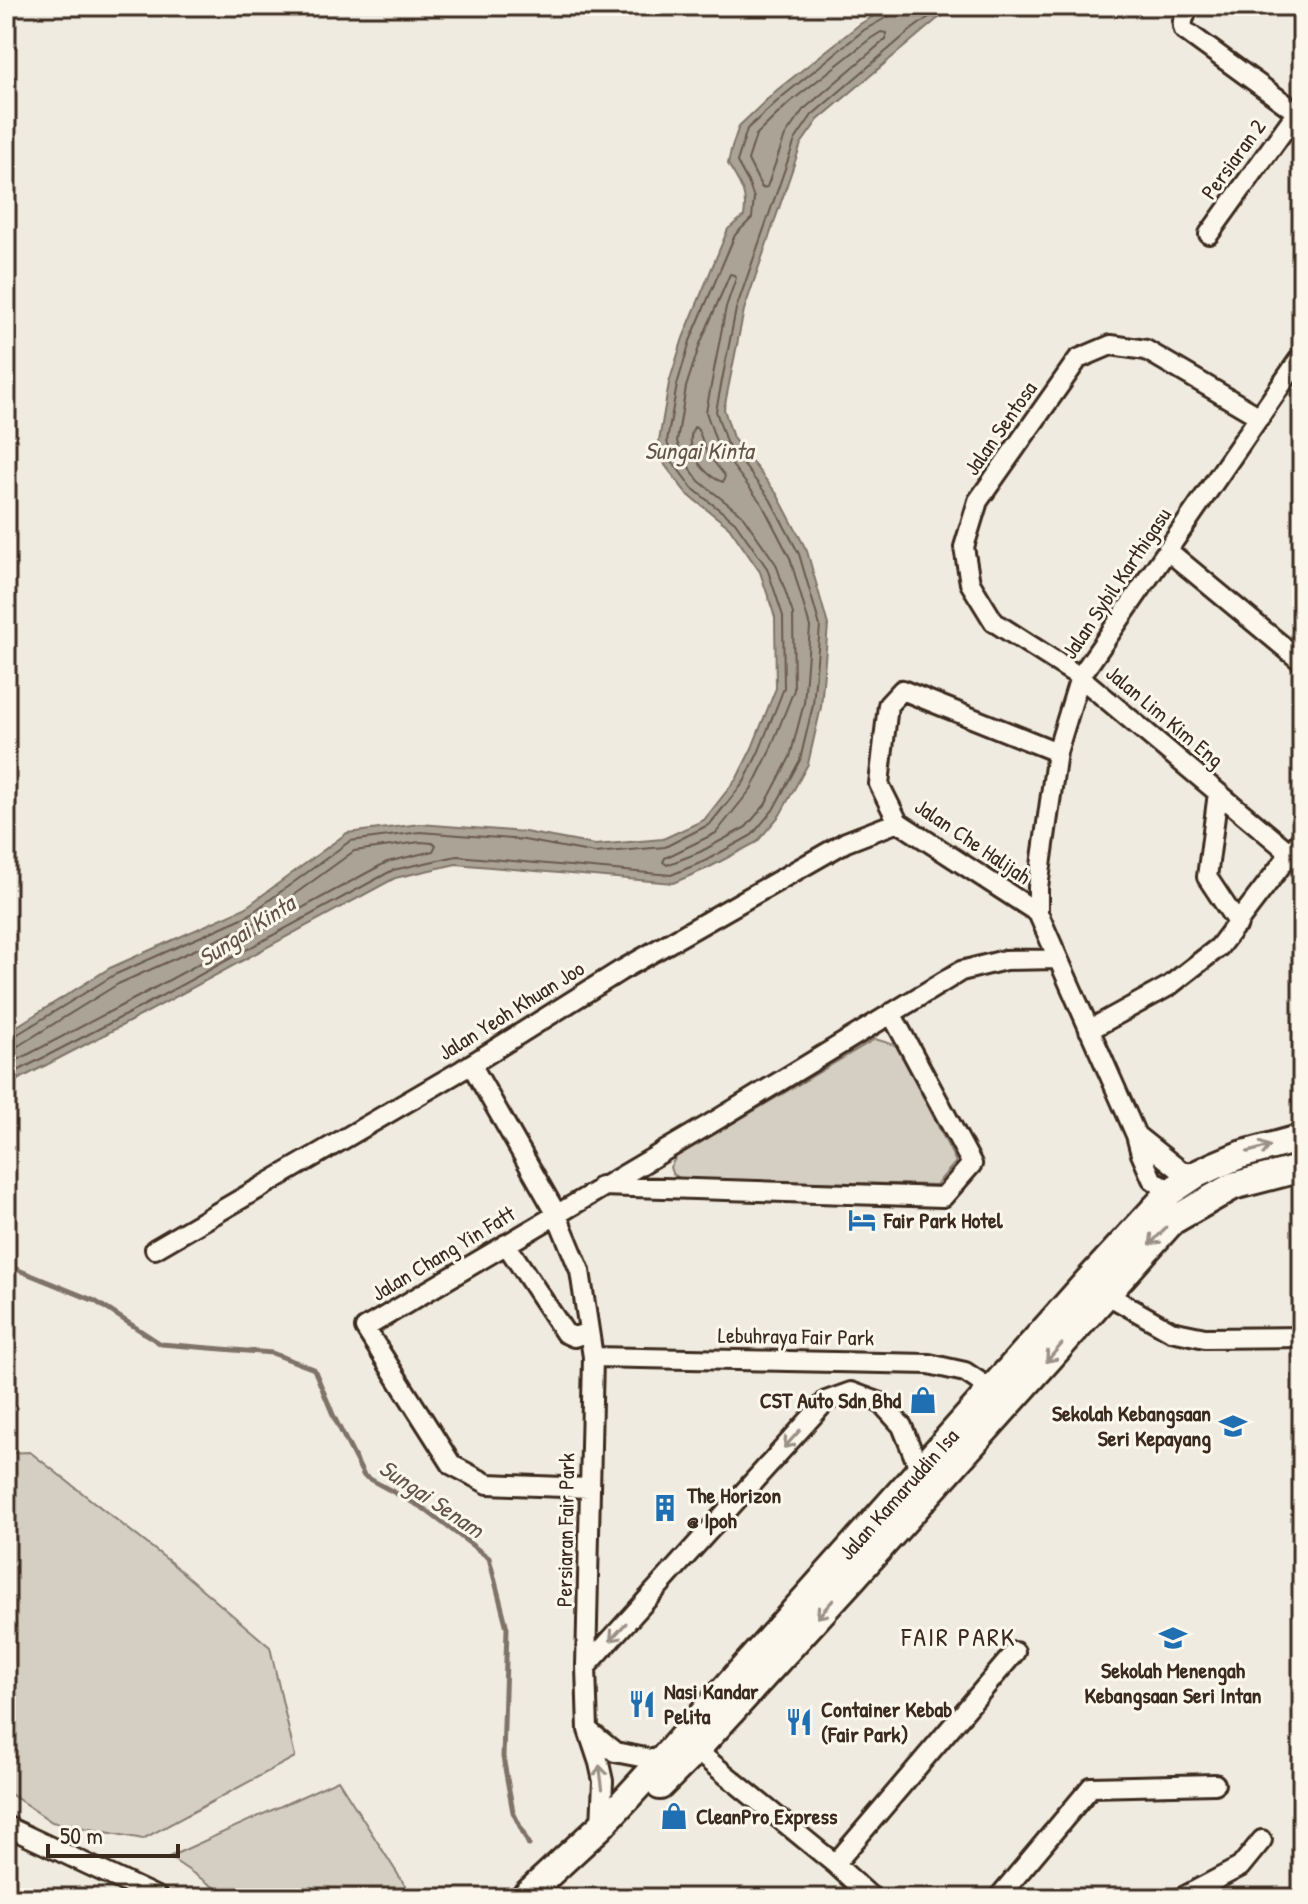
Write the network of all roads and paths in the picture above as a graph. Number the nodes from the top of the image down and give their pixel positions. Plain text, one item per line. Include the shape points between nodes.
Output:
1 (1186, 13) edge
2 (1299, 114) edge
3 (1209, 234) dead end
4 (1302, 355) edge
5 (1260, 417) junction
6 (1167, 550) junction
7 (1302, 662) edge
8 (1080, 677) junction
9 (1057, 752) junction
10 (1218, 793) junction
11 (898, 822) junction
12 (1296, 846) edge
13 (1038, 913) junction
14 (1238, 924) junction
15 (1058, 959) junction
16 (891, 1013) junction
17 (1089, 1030) junction
18 (471, 1064) junction
19 (1136, 1135) junction
20 (1302, 1138) edge
21 (1302, 1168) edge
22 (1197, 1174) junction
23 (601, 1186) junction
24 (1233, 1186) junction
25 (1170, 1192) junction
26 (556, 1213) junction
27 (506, 1244) junction
28 (155, 1249) dead end
29 (1097, 1288) junction
30 (589, 1332) junction
31 (1302, 1337) edge
32 (593, 1357) junction
33 (992, 1390) junction
34 (920, 1471) junction
35 (589, 1488) junction
36 (1015, 1652) dead end
37 (586, 1667) junction
38 (588, 1730) junction
39 (688, 1744) junction
40 (661, 1761) junction
41 (1215, 1784) dead end
42 (6, 1826) edge
43 (601, 1826) junction
44 (1262, 1840) dead end
45 (835, 1864) junction
46 (530, 1895) edge
47 (1001, 1897) edge
48 (159, 1898) edge
49 (872, 1898) edge
50 (1181, 1898) edge

1 - 2 street via 1184,30
2 - 3 street, Persiaran 2
4 - 5 street, Jalan Sybil Karthigasu
5 - 6 street, Jalan Sybil Karthigasu
5 - 8 street, Jalan Sentosa via 1146,350 1111,345 1078,359 978,501 964,547 970,583 994,622
6 - 7 street
6 - 8 street, Jalan Sybil Karthigasu
8 - 9 street, Jalan Sybil Karthigasu
8 - 10 street, Jalan Lim Kim Eng
9 - 11 street, Jalan Che Halijah via 902,690 888,705 879,784
9 - 13 street, Jalan Sybil Karthigasu
10 - 12 street, Jalan Lim Kim Eng
10 - 14 street, Jalan Lim Kim Eng via 1207,877
11 - 13 street, Jalan Che Halijah
11 - 18 street, Jalan Yeoh Khuan Joo via 833,849
12 - 14 street
13 - 15 street, Jalan Sybil Karthigasu
14 - 17 street via 1219,947 1169,986
15 - 16 street, Jalan Chang Yin Fatt via 1005,960 961,971
15 - 17 street, Jalan Sybil Karthigasu
16 - 23 street, Jalan Chang Yin Fatt
16 - 23 street via 972,1164 943,1197
17 - 19 street, Jalan Sybil Karthigasu
18 - 26 street, Persiaran Fair Park
18 - 28 street, Jalan Yeoh Khuan Joo
19 - 22 street, Jalan Sybil Karthigasu via 1181,1171
19 - 25 street, Jalan Sybil Karthigasu via 1152,1179
22 -> 20 main road, Jalan Kamaruddin Isa via 1240,1155
21 - 24 main road, Jalan Kamaruddin Isa
22 - 25 main road, Jalan Kamaruddin Isa
23 - 26 street, Jalan Chang Yin Fatt
24 - 25 main road via 1218,1182 1188,1195
24 -> 29 main road, Jalan Kamaruddin Isa via 1172,1221
25 - 29 main road, Jalan Kamaruddin Isa
26 - 27 street, Jalan Chang Yin Fatt
26 - 30 street, Persiaran Fair Park via 580,1271
27 - 30 street via 565,1333 574,1337
27 - 35 street, Jalan Chang Yin Fatt via 365,1328 452,1465 488,1484
29 - 31 street via 1171,1331 1205,1338
29 - 33 main road, Jalan Kamaruddin Isa
29 -> 39 main road, Jalan Kamaruddin Isa via 991,1425
30 - 32 street, Persiaran Fair Park
32 - 33 street, Lebuhraya Fair Park via 929,1364 965,1372
32 - 35 street, Persiaran Fair Park
33 - 34 main road, Jalan Kamaruddin Isa
34 -> 37 street via 902,1426 881,1403 851,1392 826,1401
34 - 39 main road, Jalan Kamaruddin Isa
35 - 37 street, Persiaran Fair Park
36 - 45 street
37 - 38 street, Persiaran Fair Park
38 - 40 street via 615,1752
43 -> 38 street, Persiaran Fair Park via 603,1781
39 - 40 main road, Jalan Kamaruddin Isa
39 - 45 street
39 - 46 main road, Jalan Kamaruddin Isa
40 - 43 main road, Jalan Kamaruddin Isa
41 - 47 street via 1091,1787
42 - 48 street
43 - 46 main road, Jalan Kamaruddin Isa
44 - 50 street via 1240,1867
45 - 49 street

